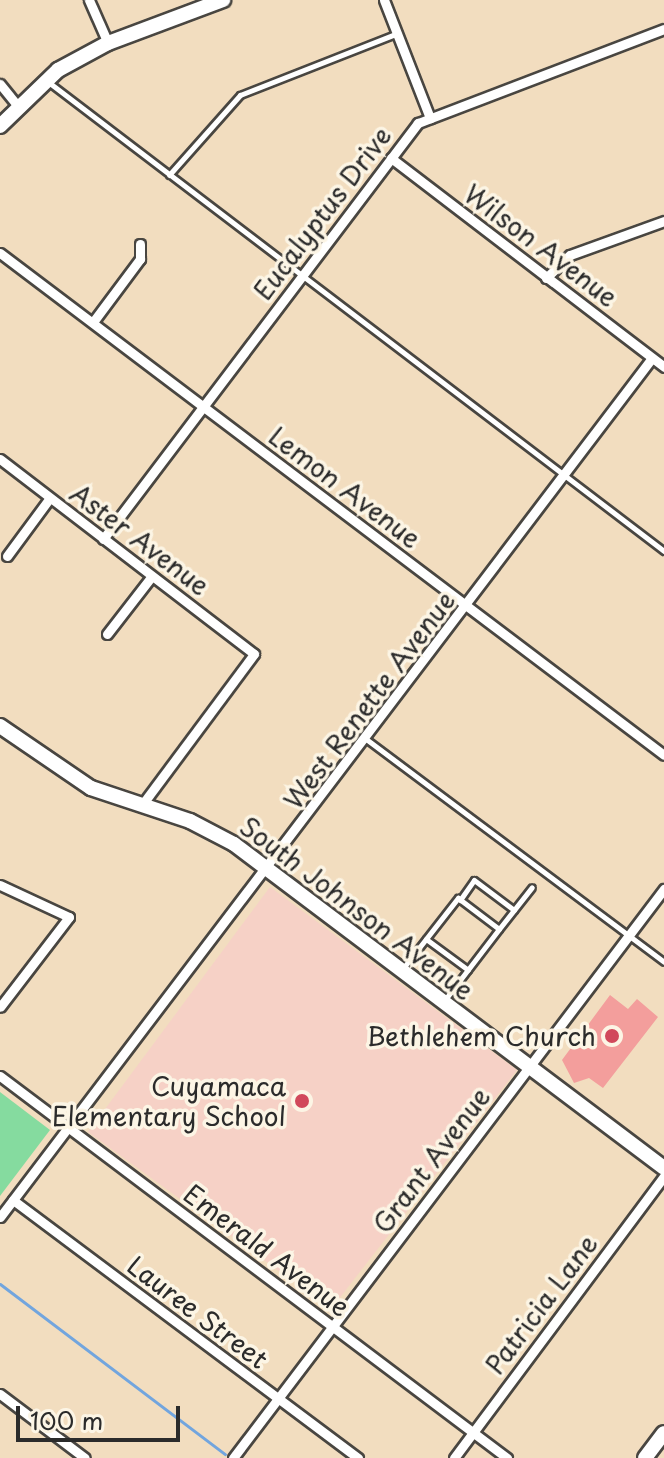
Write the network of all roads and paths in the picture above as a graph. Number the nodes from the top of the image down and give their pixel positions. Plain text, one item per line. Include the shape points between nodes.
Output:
1 (89, 0) edge
2 (384, 0) edge
3 (215, 1) edge
4 (664, 29) edge
5 (397, 34) junction
6 (108, 43) junction
7 (45, 80) junction
8 (0, 84) edge
9 (17, 105) junction
10 (430, 118) junction
11 (0, 126) edge
12 (391, 158) junction
13 (169, 175) junction
14 (664, 221) edge
15 (140, 244) dead end
16 (0, 253) edge
17 (301, 277) junction
18 (546, 278) junction
19 (93, 322) junction
20 (652, 358) junction
21 (664, 367) edge
22 (203, 406) junction
23 (0, 459) edge
24 (563, 475) junction
25 (49, 499) junction
26 (103, 539) junction
27 (664, 551) edge
28 (7, 556) dead end
29 (152, 576) junction
30 (466, 606) junction
31 (107, 634) dead end
32 (0, 726) edge
33 (366, 739) junction
34 (664, 755) edge
35 (142, 805) junction
36 (269, 869) junction
37 (0, 885) edge
38 (532, 887) dead end
39 (664, 889) edge
40 (460, 900) junction
41 (514, 910) junction
42 (499, 929) junction
43 (629, 936) junction
44 (426, 939) junction
45 (664, 962) edge
46 (468, 970) junction
47 (402, 971) junction
48 (444, 1002) junction
49 (0, 1007) edge
50 (530, 1067) junction
51 (0, 1076) edge
52 (68, 1127) junction
53 (664, 1168) edge
54 (664, 1176) edge
55 (13, 1200) junction
56 (0, 1217) edge
57 (332, 1327) junction
58 (0, 1394) edge
59 (278, 1399) junction
60 (474, 1432) junction
61 (662, 1439) edge
62 (85, 1458) edge
63 (233, 1458) edge
64 (358, 1458) edge
65 (454, 1458) edge
66 (507, 1458) edge
67 (645, 1458) edge

1 - 6 street
2 - 5 street
3 - 6 street
4 - 10 street, Eucalyptus Drive
5 - 10 street
5 - 13 lane via 240,95
6 - 7 street
7 - 9 street
7 - 13 lane
8 - 9 street
9 - 11 street
10 - 12 street, Eucalyptus Drive via 418,123
12 - 17 street, Eucalyptus Drive
12 - 18 street, Wilson Avenue
13 - 17 lane
14 - 18 street via 570,255
15 - 19 street via 140,259
16 - 19 street, Lemon Avenue
17 - 22 street, Eucalyptus Drive
17 - 24 lane
18 - 20 street, Wilson Avenue
19 - 22 street, Lemon Avenue
20 - 21 street, Wilson Avenue
20 - 24 street, West Renette Avenue
22 - 26 street, Eucalyptus Drive
22 - 30 street, Lemon Avenue
23 - 25 street, Aster Avenue
24 - 27 lane
24 - 30 street, West Renette Avenue
25 - 26 street, Aster Avenue
25 - 28 street
26 - 29 street, Aster Avenue
29 - 31 street
29 - 35 street, Aster Avenue via 254,654
30 - 33 street, West Renette Avenue
30 - 34 street, Lemon Avenue
32 - 35 street, South Johnson Avenue via 65,774
33 - 36 street, West Renette Avenue
33 - 43 lane
35 - 36 street, South Johnson Avenue via 208,829
36 - 47 street, South Johnson Avenue
36 - 52 street, West Renette Avenue
37 - 49 street via 69,917
38 - 41 lane
39 - 43 street, Grant Avenue
40 - 41 lane via 474,880
40 - 42 lane
40 - 44 lane
41 - 42 lane
42 - 46 lane
43 - 45 lane
43 - 50 street, Grant Avenue
44 - 46 lane
44 - 47 lane
46 - 48 lane
47 - 48 street, South Johnson Avenue
48 - 50 street, South Johnson Avenue
50 - 53 street, South Johnson Avenue
50 - 57 street, Grant Avenue
51 - 52 street, Emerald Avenue
52 - 55 street, West Renette Avenue
52 - 57 street, Emerald Avenue
54 - 60 street, Patricia Lane
55 - 56 street, West Renette Avenue
55 - 59 street, Lauree Street
57 - 59 street, Grant Avenue
57 - 60 street, Emerald Avenue
58 - 62 street
59 - 63 street, Grant Avenue
59 - 64 street, Lauree Street
60 - 65 street, Patricia Lane
60 - 66 street, Emerald Avenue
61 - 67 street

